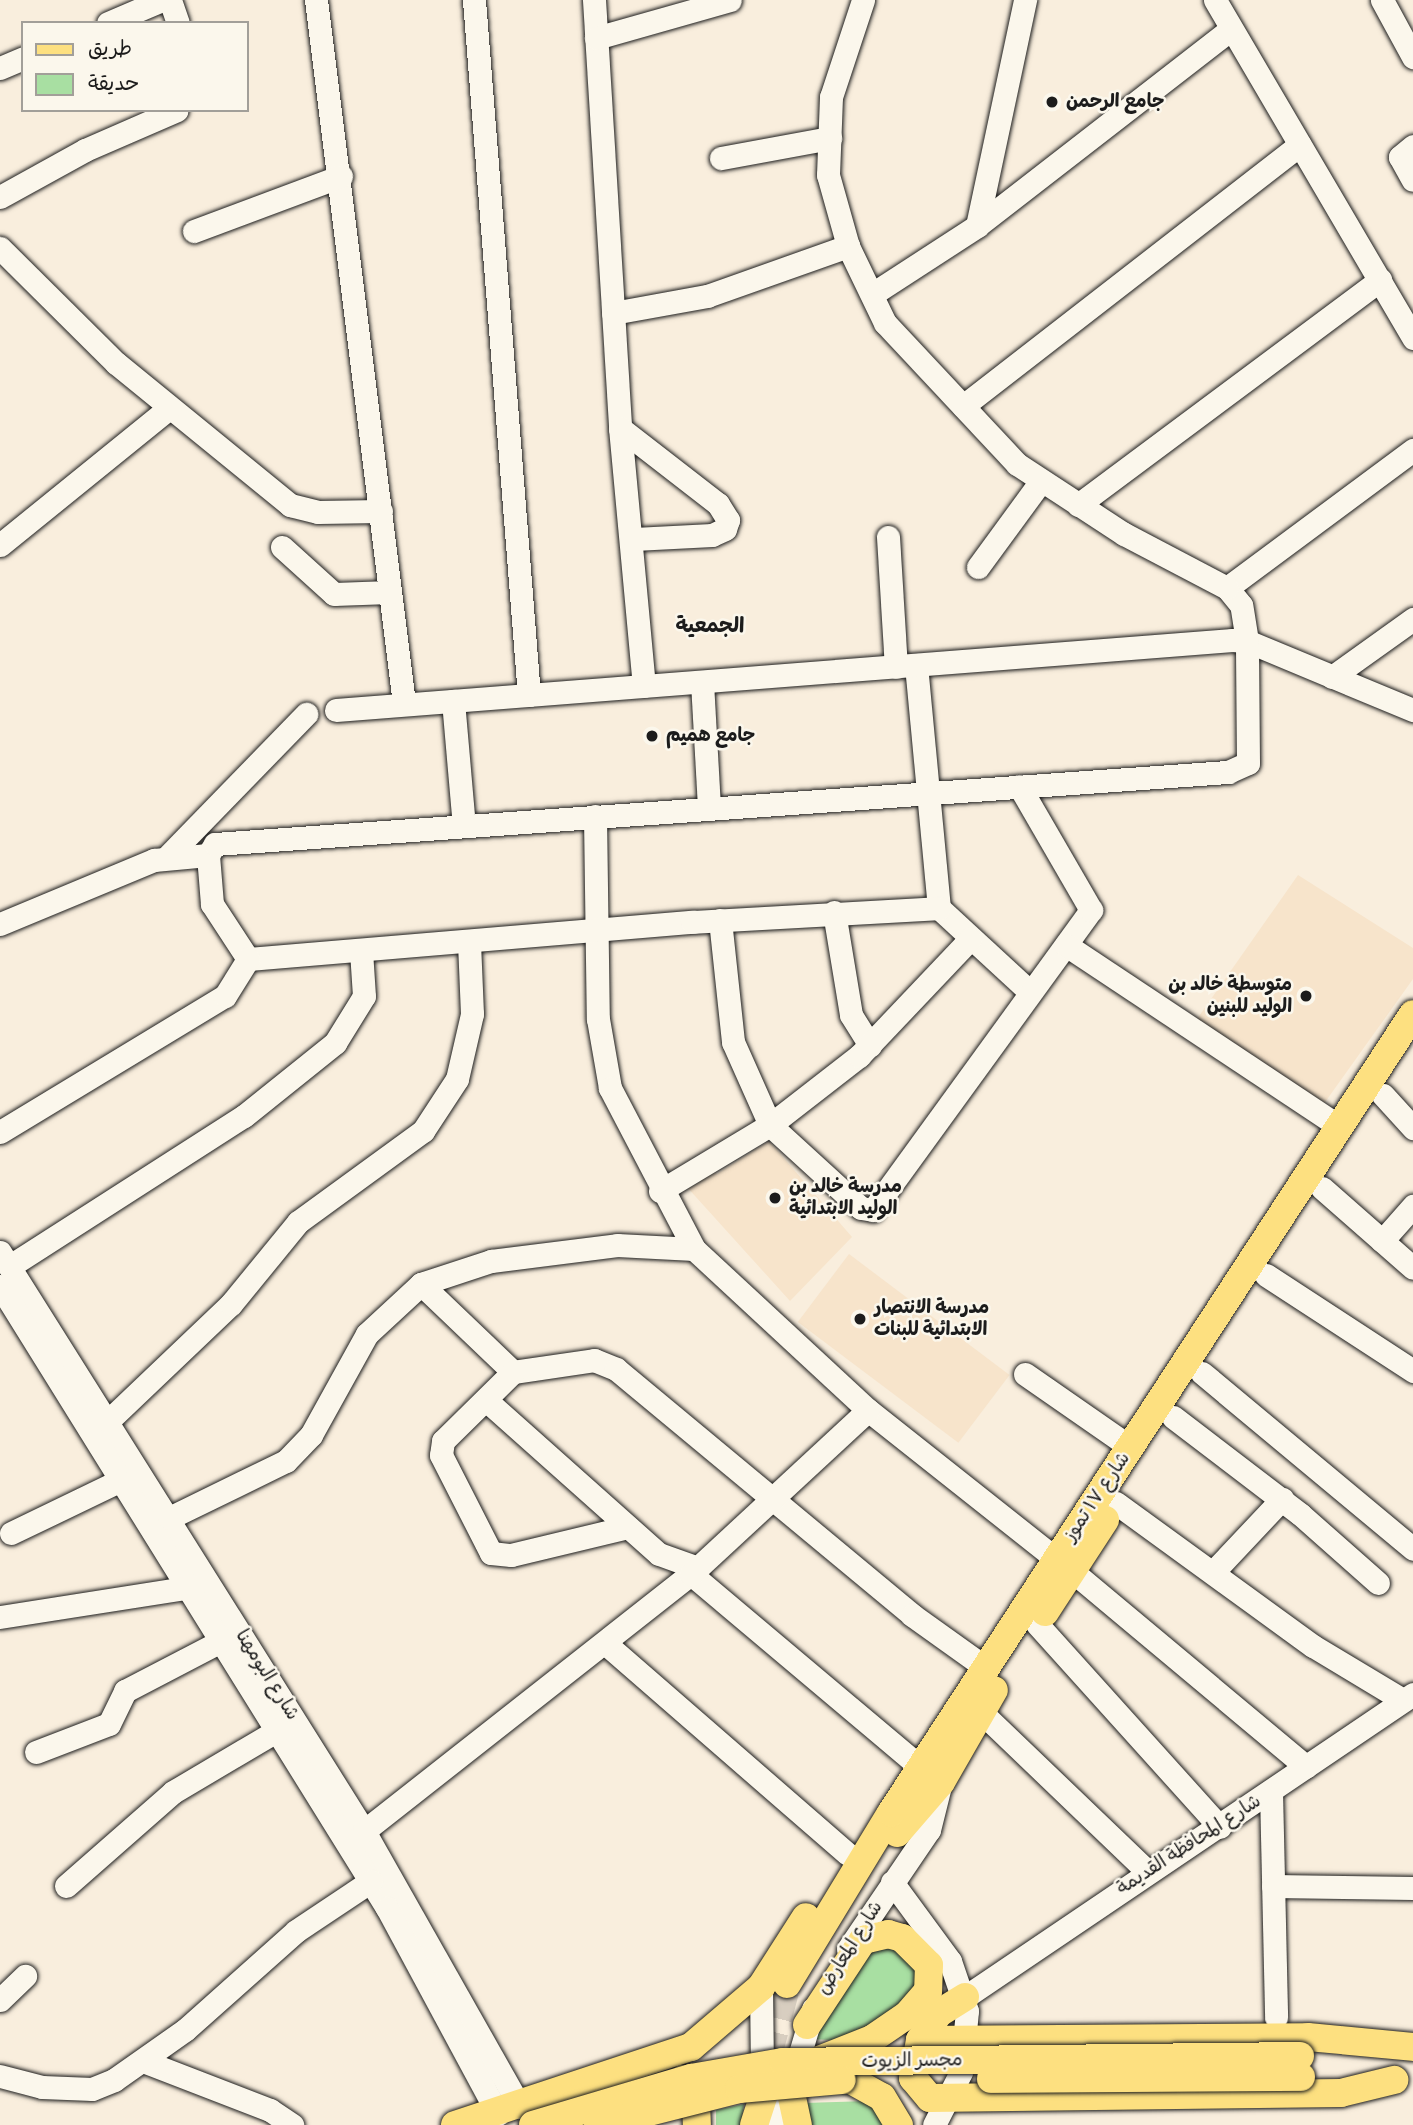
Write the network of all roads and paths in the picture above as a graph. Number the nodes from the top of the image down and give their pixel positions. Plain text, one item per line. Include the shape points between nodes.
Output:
1 (162, 0) edge
2 (170, 0) edge
3 (316, 0) edge
4 (474, 0) edge
5 (594, 0) edge
6 (730, 0) edge
7 (863, 0) edge
8 (1025, 0) edge
9 (1215, 0) edge
10 (1382, 0) edge
11 (112, 21) edge
12 (177, 21) edge
13 (1230, 30) junction
14 (596, 38) junction
15 (1413, 57) edge
16 (21, 59) edge
17 (0, 68) edge
18 (172, 112) edge
19 (830, 138) junction
20 (1300, 145) junction
21 (1413, 146) edge
22 (721, 158) dead end
23 (341, 176) junction
24 (1413, 180) edge
25 (0, 197) edge
26 (977, 226) junction
27 (194, 231) dead end
28 (848, 246) junction
29 (0, 248) edge
30 (1380, 280) junction
31 (874, 293) junction
32 (612, 313) junction
33 (1413, 338) edge
34 (963, 406) junction
35 (169, 408) junction
36 (620, 428) junction
37 (1413, 450) edge
38 (1041, 481) junction
39 (1078, 505) junction
40 (381, 511) junction
41 (888, 537) dead end
42 (634, 539) junction
43 (0, 545) edge
44 (282, 547) dead end
45 (978, 566) dead end
46 (1227, 588) junction
47 (390, 592) junction
48 (1413, 619) edge
49 (1247, 641) junction
50 (906, 666) junction
51 (1332, 677) junction
52 (702, 682) junction
53 (644, 686) junction
54 (529, 695) junction
55 (453, 701) junction
56 (404, 704) junction
57 (336, 710) dead end
58 (1413, 710) edge
59 (306, 714) dead end
60 (1019, 786) junction
61 (926, 793) junction
62 (709, 808) junction
63 (595, 816) junction
64 (464, 825) junction
65 (169, 855) junction
66 (208, 855) junction
67 (939, 908) junction
68 (834, 912) junction
69 (720, 920) junction
70 (0, 924) edge
71 (598, 930) junction
72 (970, 939) junction
73 (469, 942) junction
74 (1066, 945) junction
75 (361, 951) junction
76 (248, 959) junction
77 (1028, 991) junction
78 (1413, 1014) edge
79 (870, 1045) junction
80 (1413, 1049) edge
81 (1383, 1095) junction
82 (770, 1125) junction
83 (1340, 1127) junction
84 (1413, 1128) edge
85 (0, 1132) edge
86 (1322, 1188) junction
87 (660, 1191) junction
88 (1413, 1206) edge
89 (1382, 1241) junction
90 (694, 1249) junction
91 (3, 1268) edge
92 (1413, 1268) edge
93 (1266, 1275) junction
94 (421, 1284) junction
95 (1413, 1371) edge
96 (513, 1373) junction
97 (1202, 1373) junction
98 (1025, 1374) dead end
99 (487, 1401) junction
100 (868, 1410) junction
101 (1173, 1417) junction
102 (108, 1421) junction
103 (1130, 1447) junction
104 (119, 1481) junction
105 (1282, 1499) junction
106 (774, 1500) junction
107 (1116, 1503) junction
108 (169, 1518) junction
109 (628, 1527) junction
110 (10, 1533) dead end
111 (1413, 1549) edge
112 (1064, 1565) junction
113 (1215, 1570) junction
114 (695, 1571) junction
115 (1378, 1583) dead end
116 (191, 1587) junction
117 (0, 1617) edge
118 (1037, 1624) junction
119 (220, 1641) junction
120 (606, 1644) junction
121 (1011, 1647) junction
122 (986, 1668) junction
123 (1408, 1697) edge
124 (980, 1711) junction
125 (285, 1726) junction
126 (36, 1752) dead end
127 (1306, 1767) junction
128 (926, 1774) junction
129 (1271, 1791) junction
130 (1220, 1827) junction
131 (364, 1831) junction
132 (848, 1854) junction
133 (1147, 1871) junction
134 (370, 1881) junction
135 (892, 1882) junction
136 (66, 1886) dead end
137 (1273, 1886) junction
138 (1413, 1888) edge
139 (25, 1976) dead end
140 (781, 1988) junction
141 (965, 1997) junction
142 (0, 2000) edge
143 (1276, 2017) dead end
144 (807, 2025) junction
145 (920, 2040) junction
146 (967, 2040) junction
147 (473, 2045) junction
148 (1413, 2047) edge
149 (1413, 2055) edge
150 (143, 2061) junction
151 (811, 2062) junction
152 (647, 2065) junction
153 (1300, 2066) junction
154 (0, 2077) edge
155 (851, 2080) junction
156 (1403, 2080) edge
157 (778, 2088) junction
158 (948, 2100) junction
159 (664, 2107) junction
160 (517, 2115) edge
161 (292, 2125) edge
162 (455, 2125) edge
163 (598, 2125) edge
164 (636, 2125) edge
165 (697, 2125) edge
166 (754, 2125) edge
167 (773, 2125) edge
168 (788, 2125) edge
169 (798, 2125) edge
170 (899, 2125) edge
171 (934, 2125) edge

1 - 11 street
2 - 12 street
3 - 23 street
4 - 54 street
5 - 14 street
6 - 14 street
7 - 19 street via 831,97
8 - 26 street
9 - 13 street
10 - 15 street
13 - 20 street
13 - 26 street
14 - 32 street
16 - 17 street
18 - 25 street via 85,150
19 - 22 street
19 - 28 street via 828,175
20 - 30 street
20 - 34 street
21 - 24 street via 1400,157
23 - 27 street
23 - 40 street
26 - 31 street
28 - 31 street
28 - 32 street via 707,296
29 - 35 street
30 - 33 street
30 - 39 street
31 - 34 street via 885,323
32 - 36 street
34 - 38 street via 1017,464
35 - 40 street via 290,505 318,512
35 - 43 street
36 - 42 street
36 - 42 street via 718,504 728,520 725,529 712,535
37 - 46 street
38 - 39 street
38 - 45 street
39 - 46 street
40 - 47 street
41 - 50 street
42 - 53 street
44 - 47 street via 334,594
46 - 49 street via 1241,605
47 - 56 street
48 - 51 street
49 - 50 street
49 - 51 street
49 - 60 street via 1248,763 1228,772
50 - 52 street
50 - 61 street
51 - 58 street
52 - 53 street
52 - 62 street
53 - 54 street
54 - 55 street
55 - 56 street
55 - 64 street
56 - 57 street
59 - 65 street
60 - 61 street
60 - 74 street via 1091,910
61 - 62 street
61 - 67 street
62 - 63 street
63 - 64 street
63 - 71 street
64 - 66 street via 222,843
65 - 66 street
65 - 70 street
66 - 76 street via 212,904
67 - 68 street
67 - 72 street
68 - 69 street
68 - 79 street via 851,1015
69 - 71 street
69 - 82 street via 733,1042
71 - 73 street
71 - 87 street via 598,1018 610,1088
72 - 77 street
72 - 79 street
73 - 75 street
73 - 102 street via 472,1014 457,1079 423,1131 298,1222 231,1304
74 - 77 street
74 - 83 street
75 - 76 street
75 - 91 street via 364,996 335,1043 244,1116
76 - 85 street via 225,996
77 - 82 street via 873,1210 851,1199
78 - 83 main road, شارع ١٧ تموز
79 - 82 street
80 - 81 main road, شارع ١٧ تموز
81 - 84 street
81 - 86 main road, شارع ١٧ تموز
82 - 87 street
83 - 103 main road, شارع ١٧ تموز
86 - 89 street
86 - 93 main road, شارع ١٧ تموز
87 - 90 street
88 - 89 street
89 - 92 street
90 - 94 street via 604,1246 491,1261
90 - 100 street
91 - 102 street, شارع البومهنا
91 - 104 street, شارع البومهنا
93 - 95 street
93 - 97 main road, شارع ١٧ تموز
94 - 96 street
94 - 108 street via 368,1334 311,1435 286,1461
96 - 99 street
96 - 106 street via 594,1360 616,1369
97 - 101 main road, شارع ١٧ تموز
97 - 111 street
98 - 103 street
99 - 109 street
99 - 109 street via 443,1441 442,1455 491,1553 512,1555
100 - 106 street
100 - 112 street
101 - 105 street
101 - 107 main road, شارع ١٧ تموز
102 - 108 street, شارع البومهنا
103 - 112 main road, شارع ١٧ تموز
104 - 110 street
104 - 116 street, شارع البومهنا
105 - 113 street
105 - 115 street
106 - 114 street
106 - 122 street via 912,1615
107 - 112 main road, شارع ١٧ تموز
107 - 113 street
108 - 125 street, شارع البومهنا
109 - 114 street via 659,1554
112 - 118 main road, شارع ١٧ تموز
112 - 121 main road, شارع ١٧ تموز
112 - 127 street
113 - 123 street via 1313,1646
114 - 120 street
114 - 128 street
116 - 117 street
116 - 119 street, شارع البومهنا
118 - 121 main road, شارع ١٧ تموز
118 - 130 street
119 - 125 street, شارع البومهنا
119 - 126 street via 125,1691 109,1724
120 - 131 street
120 - 132 street
121 - 122 main road, شارع ١٧ تموز
121 - 124 main road, شارع ١٧ تموز
122 - 128 main road, شارع ١٧ تموز
123 - 127 street, شارع المحافظة القديمة
124 - 128 main road, شارع ١٧ تموز
124 - 133 street
125 - 131 street, شارع البومهنا
125 - 134 street, شارع البومهنا
125 - 136 street via 173,1792
127 - 129 street, شارع المحافظة القديمة
128 - 132 main road via 894,1784
128 - 135 street, شارع المعارض via 929,1830
128 - 140 main road, شارع ١٧ تموز via 904,1822
129 - 130 street, شارع المحافظة القديمة
129 - 137 street
130 - 133 street, شارع المحافظة القديمة
131 - 147 street, شارع البومهنا
132 - 140 main road
133 - 141 street, شارع المحافظة القديمة
134 - 147 street, شارع البومهنا
134 - 150 street via 296,1931
135 - 141 street via 950,1961
135 - 144 street, شارع المعارض via 824,1985
137 - 138 street
137 - 143 street
139 - 142 street
140 - 152 main road via 704,2038
140 - 157 street, شارع المعارض
141 - 145 main road via 939,2013
141 - 146 street
144 - 151 main road via 853,1948 875,1935 902,1938 929,1965 928,1991 907,2015 872,2039
144 - 157 street, شارع المعارض
145 - 146 main road
145 - 158 main road via 915,2084 930,2098
146 - 148 main road via 1308,2037
146 - 158 street
147 - 160 street, شارع البومهنا
149 - 153 main road
150 - 154 street via 92,2089 42,2087
150 - 161 street via 270,2110
151 - 153 main road, مجسر الزيوت, bridge
151 - 160 main road, مجسر الزيوت, bridge via 691,2078
152 - 160 main road
152 - 165 main road via 673,2071 687,2084 696,2100
153 - 155 main road, مجسر الزيوت, bridge
153 - 156 main road
155 - 159 main road, مجسر الزيوت, bridge via 739,2089
155 - 170 main road via 882,2096
156 - 158 main road via 1341,2093
157 - 166 main road
157 - 167 street, شارع المعارض
157 - 168 street, شارع المعارض
157 - 169 main road
158 - 171 street
159 - 163 main road, مجسر الزيوت, bridge
159 - 164 main road, bridge
160 - 162 main road

